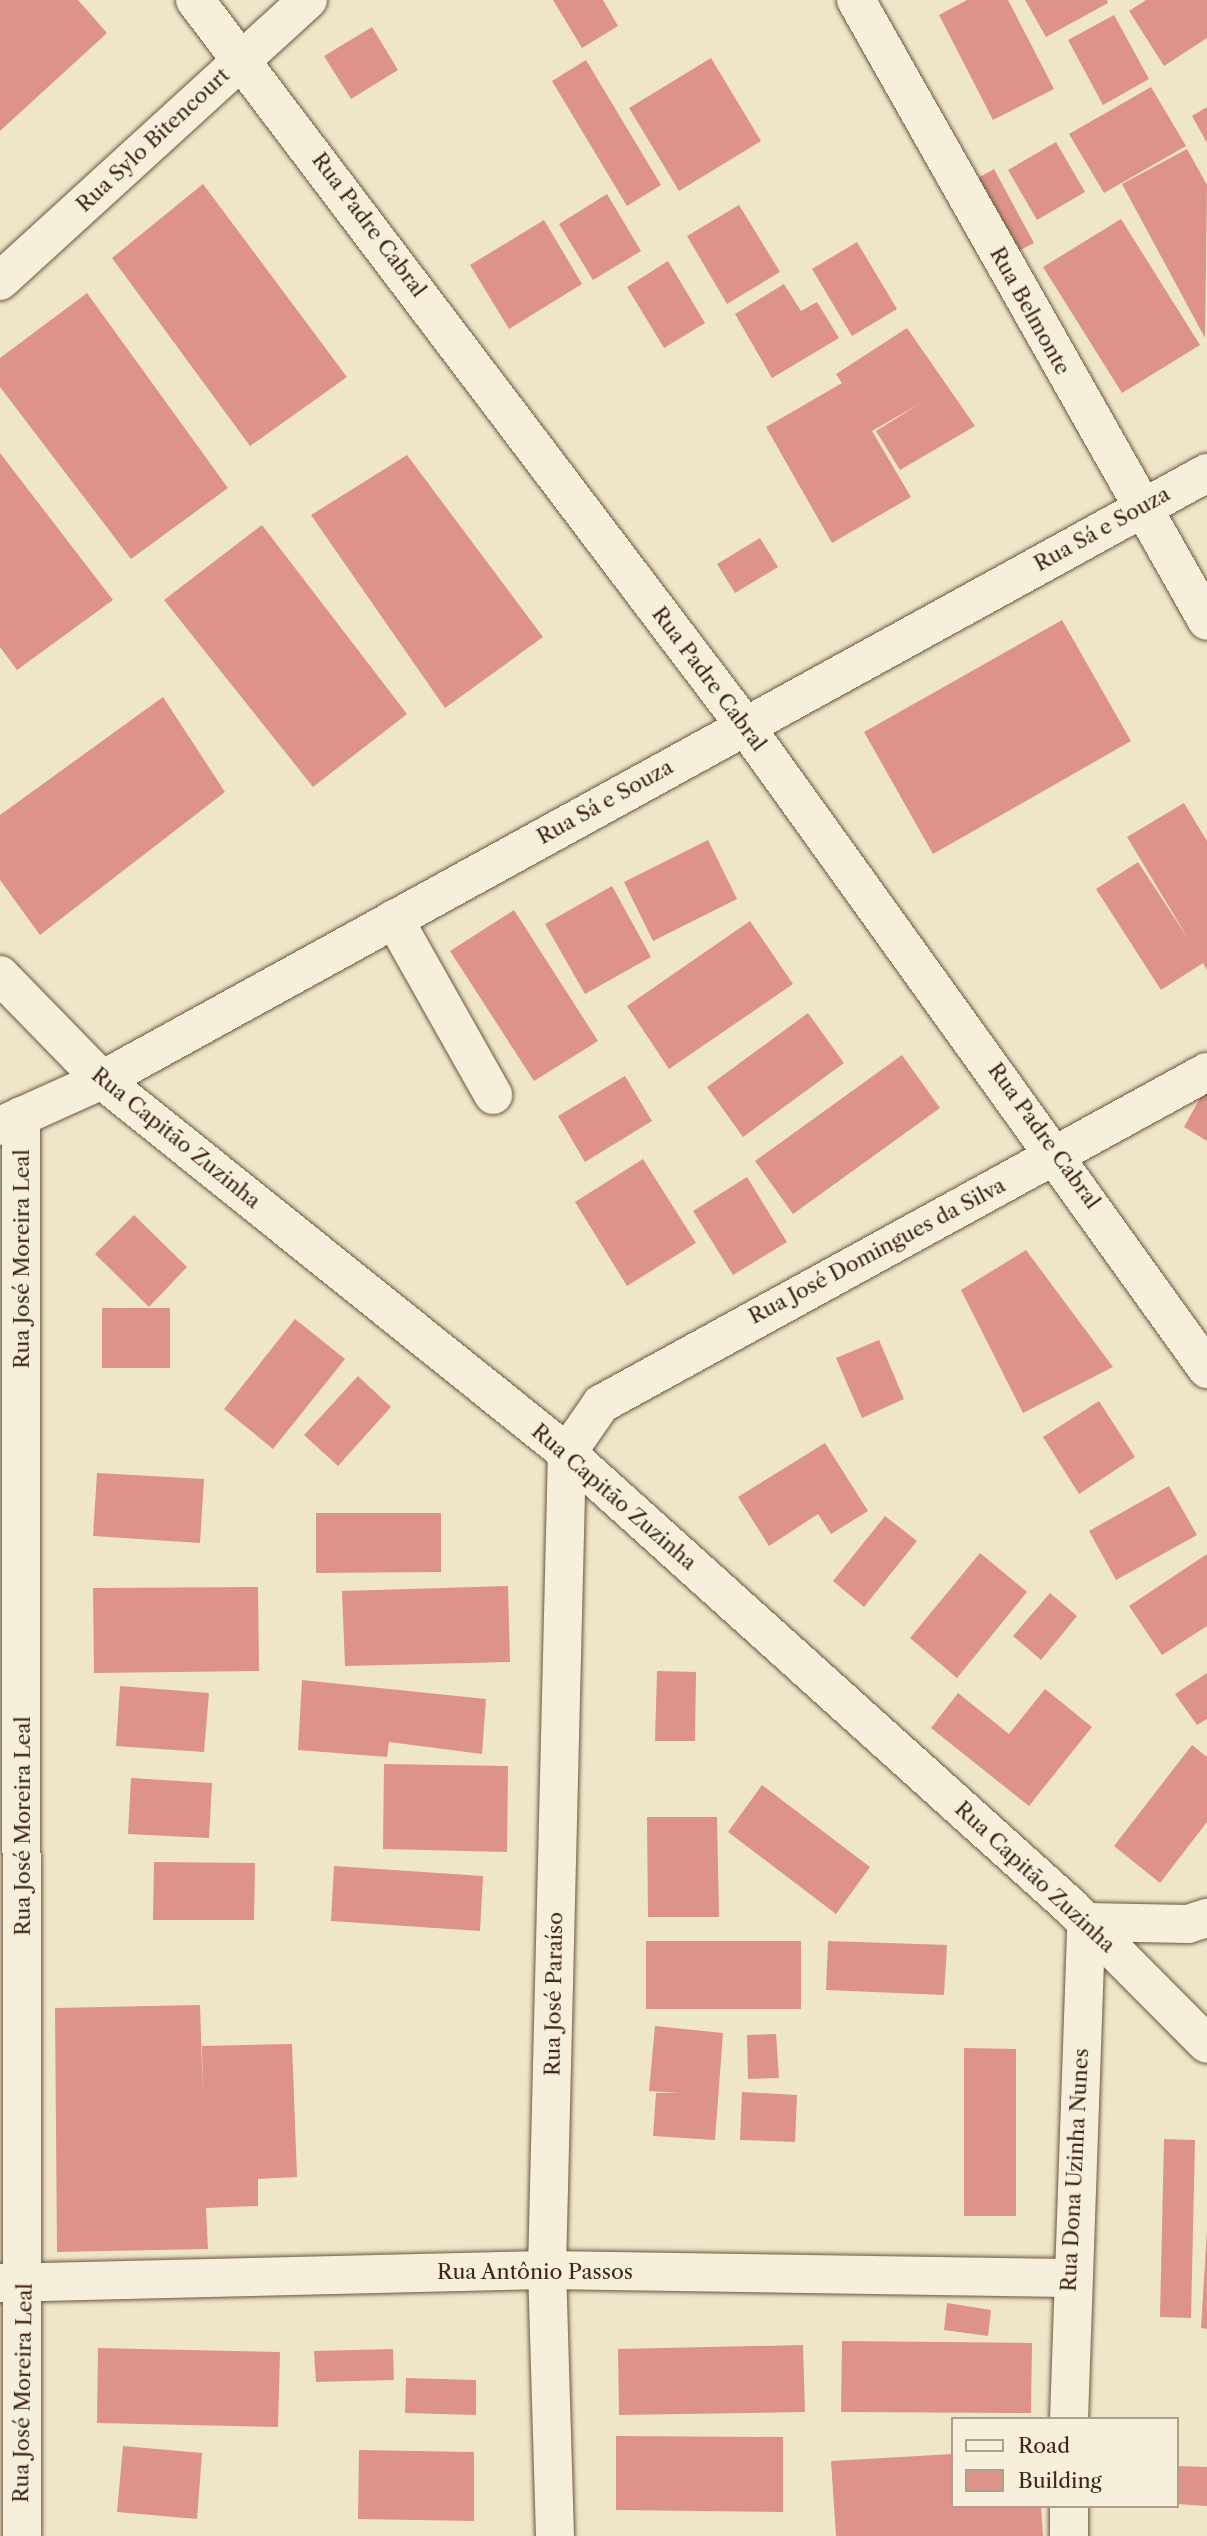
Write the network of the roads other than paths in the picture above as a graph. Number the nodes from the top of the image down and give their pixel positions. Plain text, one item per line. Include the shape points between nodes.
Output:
1 (195, 0) edge
2 (308, 0) edge
3 (856, 0) edge
4 (244, 57) junction
5 (0, 281) edge
6 (1207, 472) edge
7 (1141, 508) junction
8 (1207, 621) edge
9 (745, 726) junction
10 (394, 919) junction
11 (0, 975) edge
12 (1207, 1072) edge
13 (102, 1080) junction
14 (493, 1095) dead end
15 (11, 1121) edge
16 (1059, 1155) junction
17 (1207, 1369) edge
18 (567, 1452) junction
19 (1207, 1918) edge
20 (1086, 1922) junction
21 (1207, 2044) edge
22 (547, 2270) junction
23 (1069, 2278) junction
24 (12, 2283) edge
25 (1069, 2417) edge
26 (1069, 2508) edge
27 (22, 2536) edge
28 (555, 2536) edge
29 (1069, 2536) edge

1 - 4 street, Rua Padre Cabral
2 - 4 street, Rua Sylo Bitencourt
3 - 7 street, Rua Belmonte
4 - 5 street, Rua Sylo Bitencourt
4 - 9 street, Rua Padre Cabral
6 - 7 street, Rua Sá e Souza
7 - 8 street, Rua Belmonte
7 - 9 street, Rua Sá e Souza
9 - 10 street, Rua Sá e Souza
9 - 16 street, Rua Padre Cabral
10 - 13 street, Rua Sá e Souza
10 - 14 street
11 - 13 street, Rua Capitão Zuzinha
12 - 16 street, Rua José Domingues da Silva
13 - 15 street, Rua Sá e Souza
13 - 18 street, Rua Capitão Zuzinha
15 - 24 street, Rua José Moreira Leal
16 - 17 street, Rua Padre Cabral
16 - 18 street, Rua José Domingues da Silva via 746,1320 601,1404
18 - 20 street, Rua Capitão Zuzinha
18 - 22 street, Rua José Paraíso
19 - 20 street via 1188,1924
20 - 21 street, Rua Capitão Zuzinha
20 - 23 street, Rua Dona Uzinha Nunes
22 - 23 street, Rua Antônio Passos
22 - 24 street, Rua Antônio Passos
22 - 28 street, Rua José Paraíso
23 - 25 street, Rua Dona Uzinha Nunes
24 - 27 street, Rua José Moreira Leal
26 - 29 street

